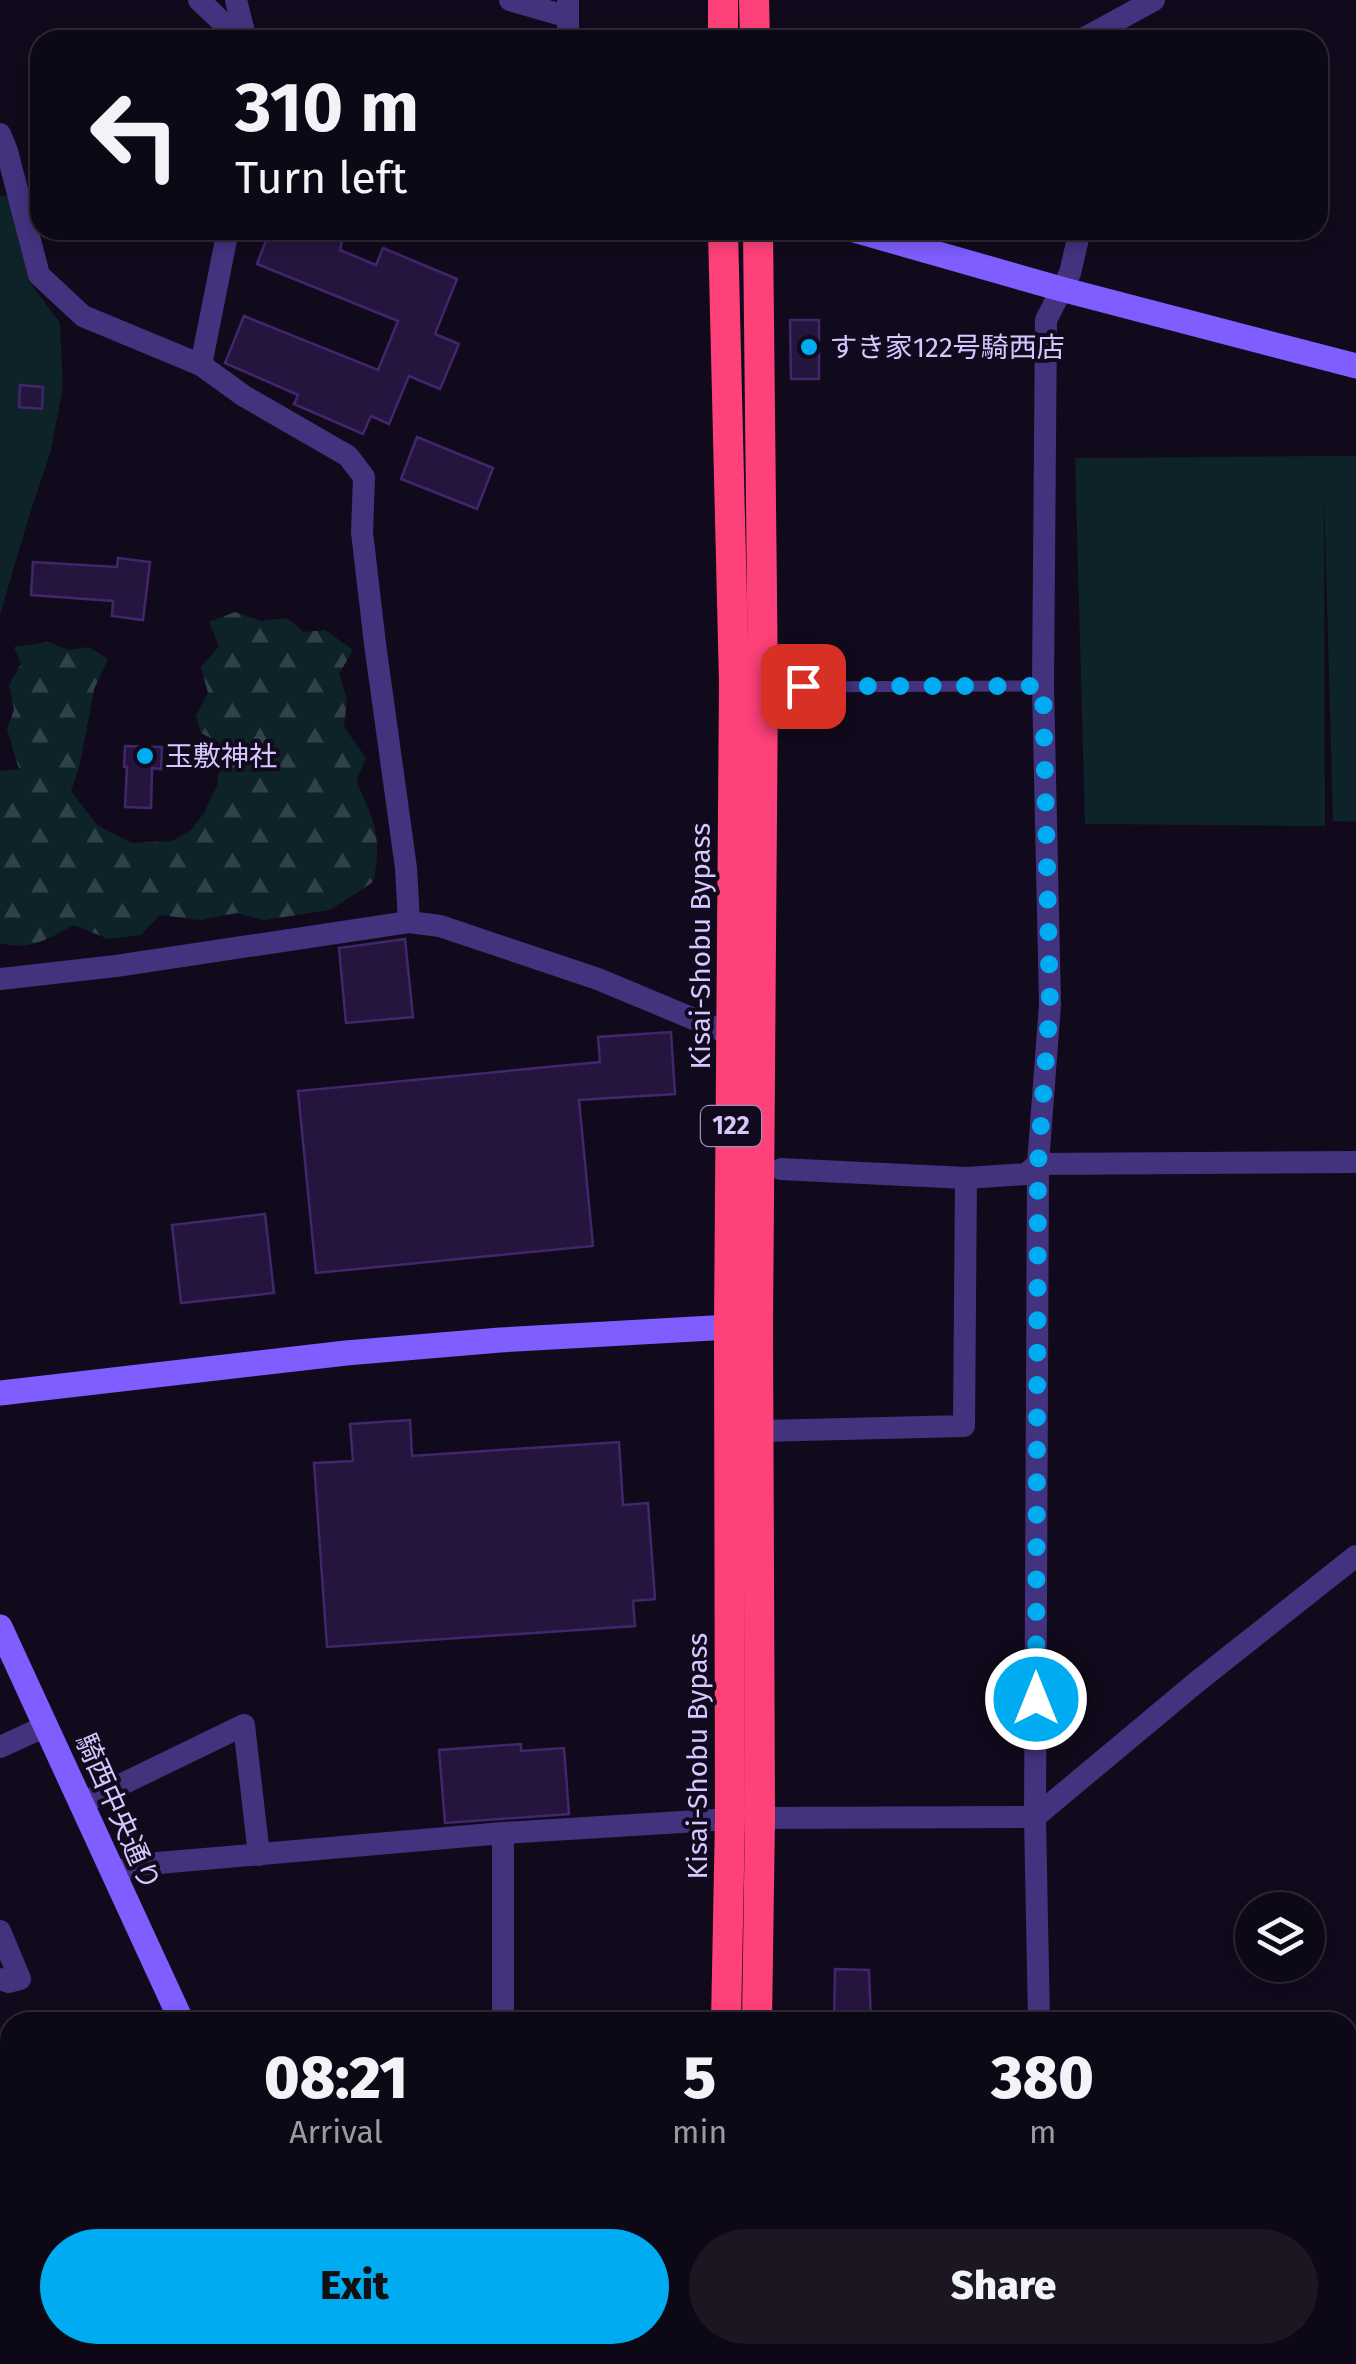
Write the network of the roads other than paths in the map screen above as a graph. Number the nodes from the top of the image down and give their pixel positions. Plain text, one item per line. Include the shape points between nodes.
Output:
1 (199, 0) edge
2 (236, 0) edge
3 (510, 0) edge
4 (723, 0) edge
5 (754, 0) edge
6 (1154, 0) edge
7 (568, 19) edge
8 (232, 30) edge
9 (241, 30) edge
10 (722, 30) edge
11 (755, 30) edge
12 (1099, 30) edge
13 (0, 134) edge
14 (226, 240) edge
15 (723, 240) edge
16 (758, 240) edge
17 (921, 240) edge
18 (1078, 240) edge
19 (1061, 288) junction
20 (201, 365) junction
21 (1356, 366) edge
22 (1043, 686) junction
23 (763, 687) junction
24 (408, 922) junction
25 (0, 979) edge
26 (732, 1034) junction
27 (1356, 1162) edge
28 (1038, 1164) junction
29 (771, 1169) junction
30 (966, 1178) junction
31 (744, 1326) junction
32 (0, 1393) edge
33 (758, 1431) junction
34 (1356, 1556) edge
35 (0, 1627) edge
36 (46, 1726) junction
37 (0, 1747) edge
38 (81, 1804) junction
39 (1036, 1817) junction
40 (745, 1819) junction
41 (504, 1834) junction
42 (258, 1855) junction
43 (112, 1874) junction
44 (0, 1932) edge
45 (0, 1979) edge
46 (177, 2012) edge
47 (503, 2012) edge
48 (727, 2012) edge
49 (757, 2012) edge
50 (1039, 2012) edge

1 - 8 street
2 - 9 street
3 - 7 street
4 - 10 highway
5 - 11 highway
6 - 12 street
13 - 20 street via 39,275 83,316
14 - 20 street
15 - 26 highway, Kisai-Shobu Bypass / 122 via 734,683
16 - 23 highway, Kisai-Shobu Bypass / 122
17 - 19 street
18 - 19 street
19 - 21 street
19 - 22 street via 1046,320
20 - 24 street via 348,456 364,477 362,532
22 - 23 lane
22 - 28 street via 1050,1004
23 - 29 highway, Kisai-Shobu Bypass / 122
24 - 25 street
24 - 26 street via 440,926 598,979
26 - 31 highway, Kisai-Shobu Bypass / 122
27 - 28 street
28 - 30 street via 1026,1174
28 - 39 street
29 - 30 street
29 - 31 highway, Kisai-Shobu Bypass / 122
30 - 33 street via 964,1426
31 - 32 street via 346,1353
31 - 33 highway, Kisai-Shobu Bypass / 122
31 - 40 highway, Kisai-Shobu Bypass / 122
33 - 40 highway, Kisai-Shobu Bypass / 122
34 - 39 street
35 - 36 street, 騎西中央通り
36 - 37 street
36 - 38 street, 騎西中央通り
38 - 42 street via 244,1724
38 - 43 street, 騎西中央通り
39 - 40 street
39 - 50 street
40 - 41 street
40 - 48 highway, Kisai-Shobu Bypass / 122
40 - 49 highway, Kisai-Shobu Bypass / 122
41 - 42 street
41 - 47 street
42 - 43 street via 135,1864
43 - 46 street, 騎西中央通り
44 - 45 street via 20,1978

